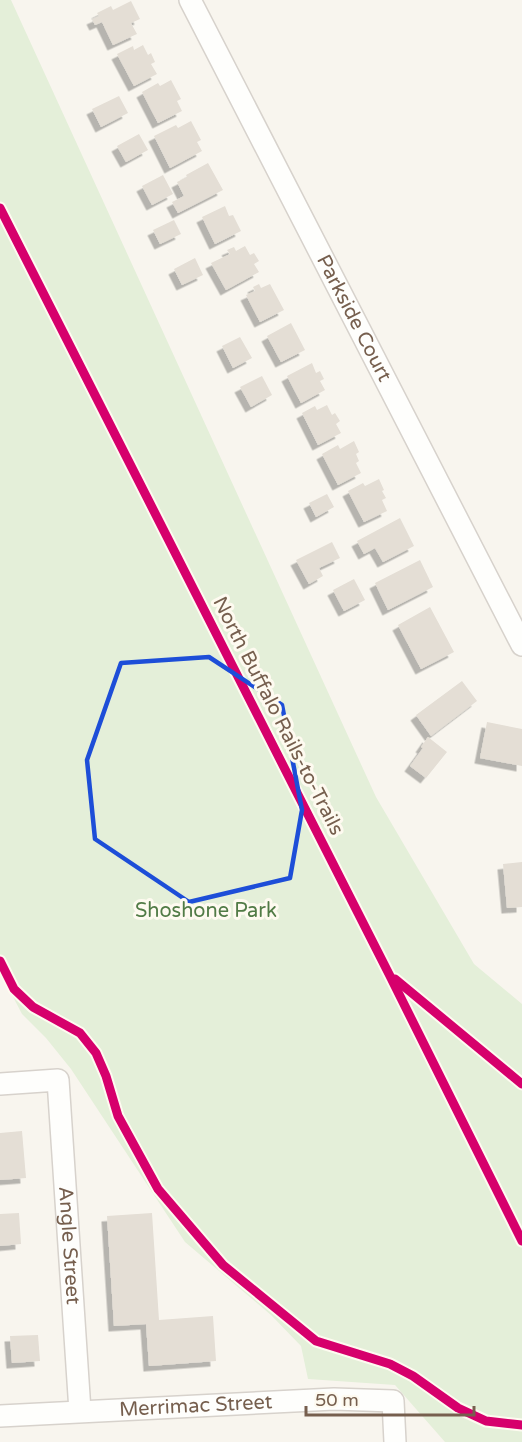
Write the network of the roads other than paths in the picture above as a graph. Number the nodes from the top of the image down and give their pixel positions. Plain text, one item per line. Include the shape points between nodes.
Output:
1 (190, 0) edge
2 (520, 641) edge
3 (0, 1084) edge
4 (80, 1411) junction
5 (0, 1416) edge
6 (395, 1442) edge

1 - 2 street, Parkside Court
3 - 4 street, Angle Street via 58,1080
4 - 5 street, Merrimac Street
4 - 6 street, Merrimac Street via 334,1399 393,1401

